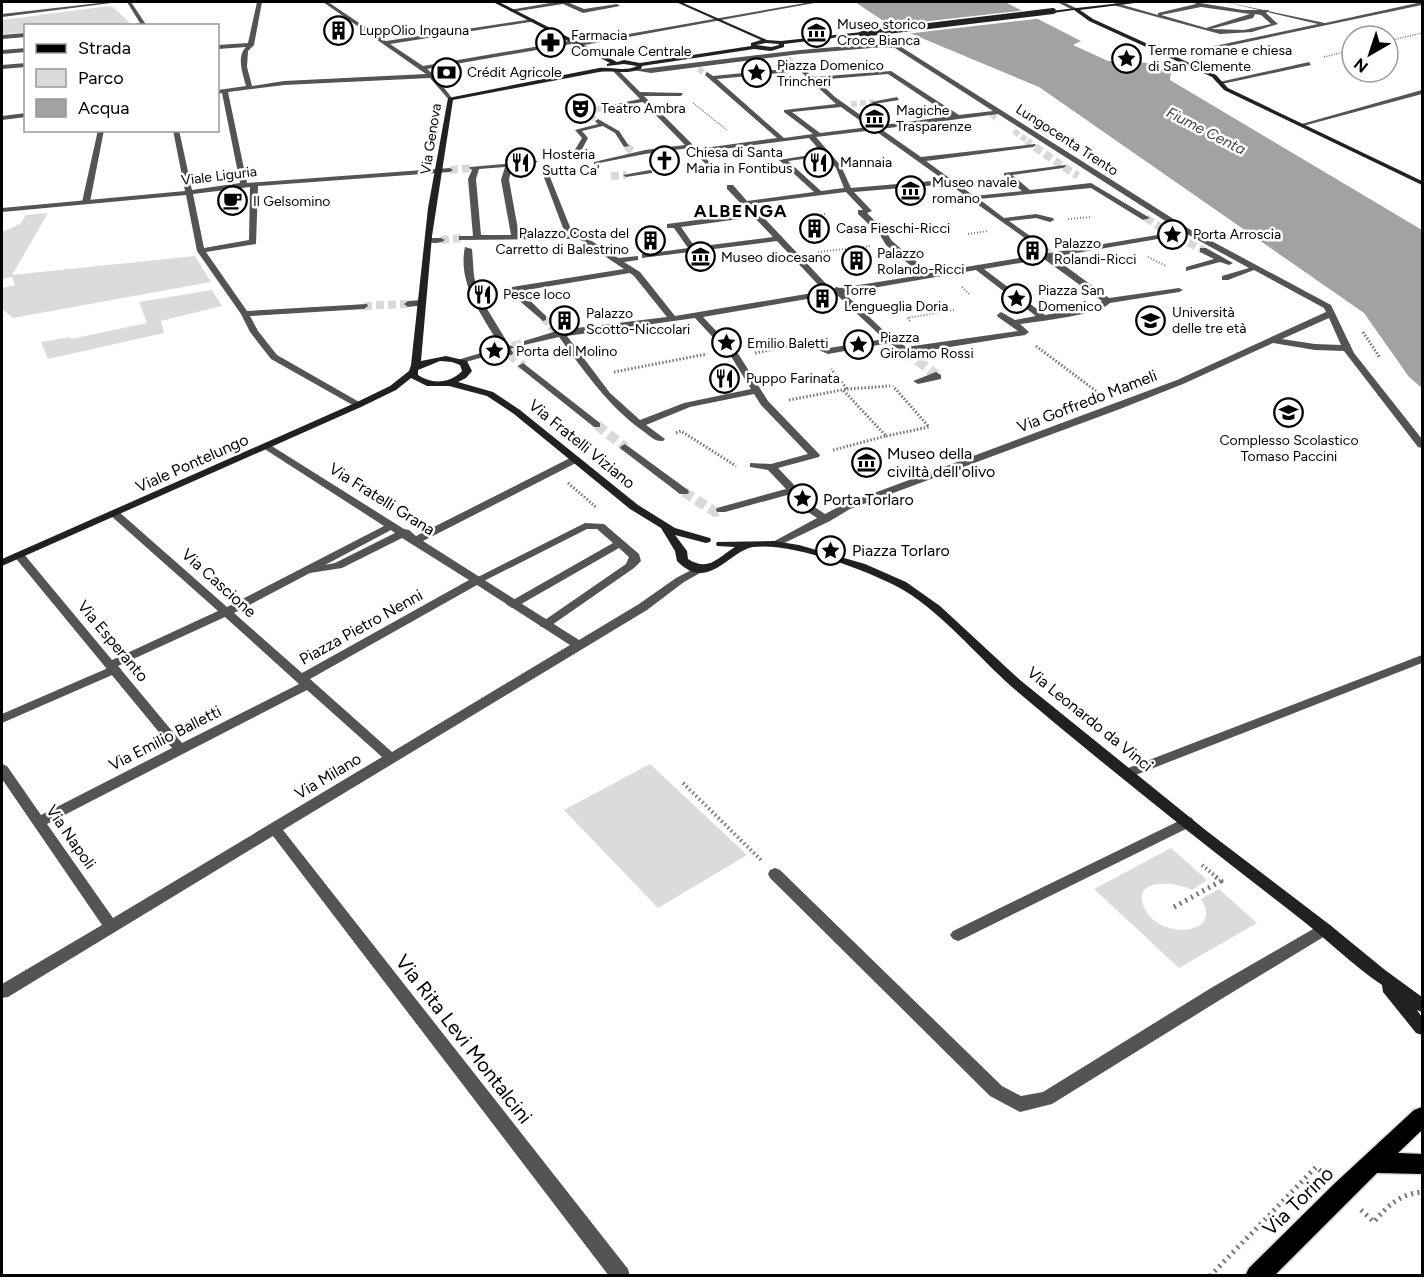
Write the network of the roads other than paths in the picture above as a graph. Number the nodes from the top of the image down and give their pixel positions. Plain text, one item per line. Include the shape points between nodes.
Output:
1 (116, 2) edge
2 (129, 2) edge
3 (259, 2) edge
4 (325, 2) edge
5 (496, 2) edge
6 (564, 2) edge
7 (678, 2) edge
8 (817, 2) edge
9 (1060, 2) edge
10 (1140, 2) edge
11 (1227, 2) edge
12 (1198, 3) edge
13 (1422, 4) edge
14 (1116, 5) junction
15 (616, 6) dead end
16 (1075, 9) junction
17 (512, 10) junction
18 (1264, 12) junction
19 (1253, 14) junction
20 (1156, 15) junction
21 (2, 16) edge
22 (533, 21) junction
23 (723, 21) junction
24 (144, 24) edge
25 (1328, 25) junction
26 (1204, 29) junction
27 (24, 35) edge
28 (2, 37) edge
29 (766, 41) junction
30 (385, 43) junction
31 (577, 43) junction
32 (250, 45) junction
33 (219, 47) edge
34 (754, 47) junction
35 (24, 50) edge
36 (780, 51) junction
37 (2, 52) edge
38 (1173, 57) junction
39 (615, 63) junction
40 (795, 64) tunnel mouth
41 (1309, 64) dead end
42 (24, 65) edge
43 (2, 67) edge
44 (422, 68) junction
45 (638, 68) junction
46 (609, 69) junction
47 (616, 71) junction
48 (804, 71) junction
49 (707, 74) tunnel mouth
50 (432, 76) junction
51 (713, 78) junction
52 (812, 79) junction
53 (1222, 82) junction
54 (249, 87) junction
55 (221, 91) edge
56 (1422, 92) edge
57 (639, 94) junction
58 (681, 94) dead end
59 (924, 95) junction
60 (913, 97) dead end
61 (450, 99) junction
62 (897, 99) dead end
63 (645, 100) junction
64 (874, 102) tunnel mouth
65 (845, 105) junction
66 (609, 107) tunnel mouth
67 (24, 115) edge
68 (998, 116) junction
69 (957, 117) junction
70 (2, 118) edge
71 (595, 118) dead end
72 (605, 124) junction
73 (1301, 125) junction
74 (876, 127) junction
75 (1014, 131) tunnel mouth
76 (101, 132) edge
77 (176, 132) edge
78 (815, 136) junction
79 (783, 140) junction
80 (1033, 145) tunnel mouth
81 (692, 148) junction
82 (631, 150) junction
83 (827, 154) junction
84 (579, 156) dead end
85 (918, 160) junction
86 (535, 162) dead end
87 (596, 163) dead end
88 (509, 164) junction
89 (708, 164) dead end
90 (1063, 166) tunnel mouth
91 (450, 170) tunnel mouth
92 (439, 171) junction
93 (650, 171) dead end
94 (545, 172) dead end
95 (626, 175) tunnel mouth
96 (950, 182) junction
97 (1422, 183) edge
98 (254, 184) junction
99 (244, 185) junction
100 (730, 187) dead end
101 (848, 190) junction
102 (1028, 192) junction
103 (187, 193) junction
104 (820, 194) junction
105 (972, 198) junction
106 (86, 202) junction
107 (745, 203) junction
108 (2, 210) edge
109 (756, 214) junction
110 (1146, 218) tunnel mouth
111 (1002, 220) junction
112 (1050, 220) dead end
113 (1188, 232) junction
114 (515, 236) junction
115 (538, 237) tunnel mouth
116 (557, 237) tunnel mouth
117 (585, 237) junction
118 (477, 238) junction
119 (780, 238) junction
120 (429, 240) junction
121 (441, 240) tunnel mouth
122 (1033, 242) tunnel mouth
123 (693, 250) junction
124 (1203, 250) tunnel mouth
125 (201, 251) junction
126 (645, 256) dead end
127 (1046, 256) junction
128 (635, 258) dead end
129 (1221, 259) junction
130 (619, 260) junction
131 (978, 268) junction
132 (1189, 269) dead end
133 (631, 270) junction
134 (927, 275) junction
135 (1226, 278) dead end
136 (833, 290) junction
137 (1179, 290) dead end
138 (1107, 301) junction
139 (422, 303) junction
140 (408, 304) tunnel mouth
141 (364, 306) tunnel mouth
142 (1332, 313) junction
143 (245, 314) junction
144 (697, 315) junction
145 (1001, 315) dead end
146 (672, 317) junction
147 (1042, 317) junction
148 (543, 318) tunnel mouth
149 (1013, 323) junction
150 (561, 334) junction
151 (891, 340) junction
152 (1270, 340) junction
153 (421, 342) junction
154 (527, 343) tunnel mouth
155 (807, 343) road end
156 (1347, 348) junction
157 (828, 351) junction
158 (441, 358) junction
159 (459, 360) junction
160 (827, 364) road end
161 (523, 366) tunnel mouth
162 (414, 370) junction
163 (465, 374) junction
164 (936, 375) dead end
165 (918, 381) dead end
166 (448, 383) junction
167 (431, 384) junction
168 (393, 388) junction
169 (478, 389) junction
170 (757, 391) junction
171 (358, 405) junction
172 (639, 424) junction
173 (597, 425) tunnel mouth
174 (660, 439) road end
175 (1422, 445) edge
176 (267, 446) junction
177 (625, 447) tunnel mouth
178 (574, 460) junction
179 (754, 465) dead end
180 (771, 467) junction
181 (674, 483) junction
182 (660, 488) dead end
183 (793, 490) junction
184 (684, 492) tunnel mouth
185 (721, 510) tunnel mouth
186 (114, 513) junction
187 (822, 521) junction
188 (393, 525) junction
189 (663, 526) junction
190 (405, 532) junction
191 (417, 540) junction
192 (706, 540) junction
193 (620, 543) junction
194 (721, 544) junction
195 (754, 544) junction
196 (774, 544) junction
197 (19, 555) junction
198 (682, 556) junction
199 (728, 557) junction
200 (2, 562) edge
201 (703, 568) junction
202 (309, 570) junction
203 (478, 580) junction
204 (671, 587) junction
205 (512, 604) junction
206 (226, 612) junction
207 (545, 624) junction
208 (578, 645) junction
209 (1422, 659) edge
210 (113, 667) junction
211 (304, 682) junction
212 (2, 719) edge
213 (180, 749) junction
214 (390, 757) junction
215 (2, 769) edge
216 (1128, 772) junction
217 (39, 822) junction
218 (1187, 822) junction
219 (274, 828) junction
220 (775, 874) road end
221 (110, 925) junction
222 (1325, 928) junction
223 (958, 935) dead end
224 (1379, 975) junction
225 (2, 992) edge
226 (1422, 1005) edge
227 (1422, 1028) edge
228 (1422, 1117) edge
229 (1373, 1163) junction
230 (1422, 1164) edge
231 (1269, 1272) edge
232 (621, 1275) edge

1 - 21 street
2 - 24 street
3 - 32 street
4 - 30 street
5 - 17 main road
6 - 15 street via 583,11
6 - 17 street
7 - 23 main road
8 - 23 street via 811,7
9 - 16 street
10 - 14 main road
11 - 18 street
12 - 19 street
12 - 20 street
13 - 25 street
14 - 16 main road
14 - 20 street
16 - 36 main road, bridge via 862,34
16 - 38 main road
17 - 22 main road
18 - 19 street
18 - 25 street
18 - 26 street via 1275,24 1236,33
19 - 26 street
20 - 26 street
22 - 30 street
22 - 31 main road
23 - 29 main road
23 - 31 street
25 - 38 street
27 - 28 street
29 - 34 main road via 756,42
29 - 36 main road
30 - 44 street
31 - 39 main road
31 - 44 street
32 - 33 street
32 - 54 street via 245,51 244,67
34 - 36 main road
34 - 45 main road
35 - 37 street
36 - 45 street, Lungocenta Trento via 695,67 651,71
36 - 68 street, Lungocenta Trento via 896,46
38 - 53 main road
39 - 45 main road via 631,62
39 - 46 main road
40 - 48 street
41 - 53 street
42 - 43 street
44 - 50 street
45 - 47 main road
46 - 47 main road
46 - 61 main road, Via Genova
47 - 57 street
48 - 51 street
48 - 52 street
49 - 51 street
50 - 54 street
50 - 61 street
51 - 79 street
52 - 59 street via 890,72
52 - 65 street
53 - 73 main road via 1226,89
54 - 55 street
55 - 99 street
56 - 73 street
57 - 58 street
57 - 63 street
59 - 60 street
59 - 69 street
61 - 92 main road, Via Genova
62 - 64 street
63 - 66 street
63 - 81 street
65 - 74 street
65 - 78 street via 786,111
67 - 70 street
68 - 69 street
68 - 75 street
68 - 113 street, Lungocenta Trento
69 - 74 street
71 - 72 street
72 - 82 street
72 - 84 street via 578,130 585,138 576,153
73 - 97 main road
74 - 78 street
74 - 85 street
76 - 106 street
77 - 103 street
78 - 79 street
78 - 83 street
79 - 81 street
80 - 85 street
81 - 82 street
81 - 89 street
82 - 87 street
83 - 101 street via 839,167
83 - 104 street via 783,162
85 - 96 street
86 - 88 street
88 - 114 street via 505,180
88 - 118 street via 474,168
90 - 102 street via 1006,174
91 - 92 street, Viale Liguria
92 - 98 street, Viale Liguria
92 - 120 main road, Via Genova
93 - 95 street
94 - 117 street via 567,228
96 - 101 street
96 - 105 street
98 - 99 street, Viale Liguria
98 - 125 street via 253,242
99 - 103 street, Viale Liguria
100 - 107 street
101 - 104 street
101 - 134 street via 868,211 859,212
102 - 105 street
102 - 110 street via 1091,185
103 - 106 street, Viale Liguria
103 - 125 street
104 - 107 street
105 - 111 street
106 - 108 street, Viale Liguria
107 - 109 street
109 - 119 street
109 - 123 street via 673,226
111 - 112 street via 1036,216
111 - 122 street
113 - 127 street
113 - 142 street, Lungocenta Trento via 1328,307
114 - 115 street
114 - 118 street
116 - 117 street
117 - 130 street
118 - 159 street via 466,241 474,294 508,350
119 - 123 street
119 - 136 street
120 - 121 street
120 - 139 main road, Via Genova
123 - 126 street
124 - 129 street
125 - 143 street
127 - 131 street
127 - 138 street
128 - 130 street
129 - 132 street
129 - 135 street via 1248,271
130 - 133 street
131 - 134 street
131 - 147 street
133 - 146 street
133 - 148 street via 515,289
134 - 136 street
136 - 144 street
136 - 151 street
137 - 138 street
138 - 147 street via 1092,309
139 - 140 street
139 - 153 main road, Via Genova
141 - 143 street
142 - 152 street, Via Goffredo Mameli
142 - 156 street
143 - 171 street via 274,357
144 - 146 street
144 - 170 street via 733,353
145 - 149 street
146 - 150 street
147 - 149 street
149 - 151 street via 1022,332 906,350
150 - 154 street
150 - 172 street via 607,395
151 - 157 street
152 - 156 street
152 - 187 street, Via Goffredo Mameli via 1180,382 846,507
153 - 158 main road
153 - 162 main road, Via Genova
155 - 157 street
156 - 175 street
157 - 160 street
158 - 159 main road
158 - 162 main road, Viale Pontelungo
159 - 163 main road, Via Fratelli Viziano via 467,367
161 - 173 street
162 - 167 main road via 417,379
162 - 168 main road, Viale Pontelungo
163 - 166 main road
163 - 169 main road, Via Fratelli Viziano
164 - 165 street via 939,377
166 - 167 main road, Viale Pontelungo
166 - 169 main road, Via Fratelli Viziano
167 - 168 main road, Viale Pontelungo
168 - 171 main road, Viale Pontelungo
169 - 178 main road, Via Fratelli Viziano via 517,412
170 - 172 street via 687,405
170 - 180 street via 814,455
171 - 176 main road, Viale Pontelungo
172 - 174 street
176 - 186 main road, Viale Pontelungo
176 - 188 street, Via Fratelli Grana
177 - 181 street
178 - 189 main road, Via Fratelli Viziano
178 - 191 street
179 - 180 street
180 - 183 street
181 - 182 street
181 - 184 street
183 - 185 street
183 - 187 street
186 - 197 main road, Viale Pontelungo
186 - 206 street, Via Cascione
187 - 196 street
188 - 190 street, Via Fratelli Grana
188 - 202 street
189 - 192 main road, Via Fratelli Viziano
189 - 198 main road, Via Fratelli Viziano
190 - 191 street, Via Fratelli Grana
190 - 202 street via 333,568
191 - 203 street, Via Fratelli Grana
192 - 194 main road
192 - 198 main road via 690,543
193 - 203 street, Piazza Pietro Nenni via 600,526 585,526
193 - 205 street
193 - 207 street via 635,556 635,561
194 - 195 main road, Via Leonardo da Vinci
194 - 199 main road
195 - 196 main road, Via Leonardo da Vinci
195 - 199 main road, Via Leonardo da Vinci
196 - 216 main road, Via Leonardo da Vinci via 831,556 902,584
197 - 200 main road, Viale Pontelungo
197 - 210 street, Via Esperanto
198 - 201 main road via 688,564
198 - 204 street, Via Milano
199 - 201 main road via 719,565
201 - 204 street, Via Milano
202 - 206 street
203 - 205 street
203 - 211 street, Piazza Pietro Nenni
204 - 208 street, Via Milano
205 - 207 street
206 - 210 street
206 - 211 street, Via Cascione
207 - 208 street
208 - 214 street, Via Milano
209 - 216 street
210 - 212 street
210 - 213 street, Via Esperanto
211 - 213 street, Via Emilio Balletti
211 - 214 street, Piazza Pietro Nenni
213 - 217 street, Via Emilio Balletti
214 - 219 street, Via Milano
215 - 217 street, Via Napoli
216 - 218 main road, Via Leonardo da Vinci
217 - 221 street, Via Napoli
218 - 222 main road, Via Leonardo da Vinci
218 - 223 street
219 - 221 street, Via Milano
219 - 232 street, Via Rita Levi Montalcini
220 - 222 street via 996,1091 1020,1104 1046,1099
221 - 225 street, Via Milano
222 - 224 main road, Via Leonardo da Vinci
224 - 226 main road, Via Leonardo da Vinci
224 - 227 main road, Via Leonardo da Vinci
228 - 229 main road, Via Torino
229 - 230 main road
229 - 231 main road, Via Torino via 1342,1191

